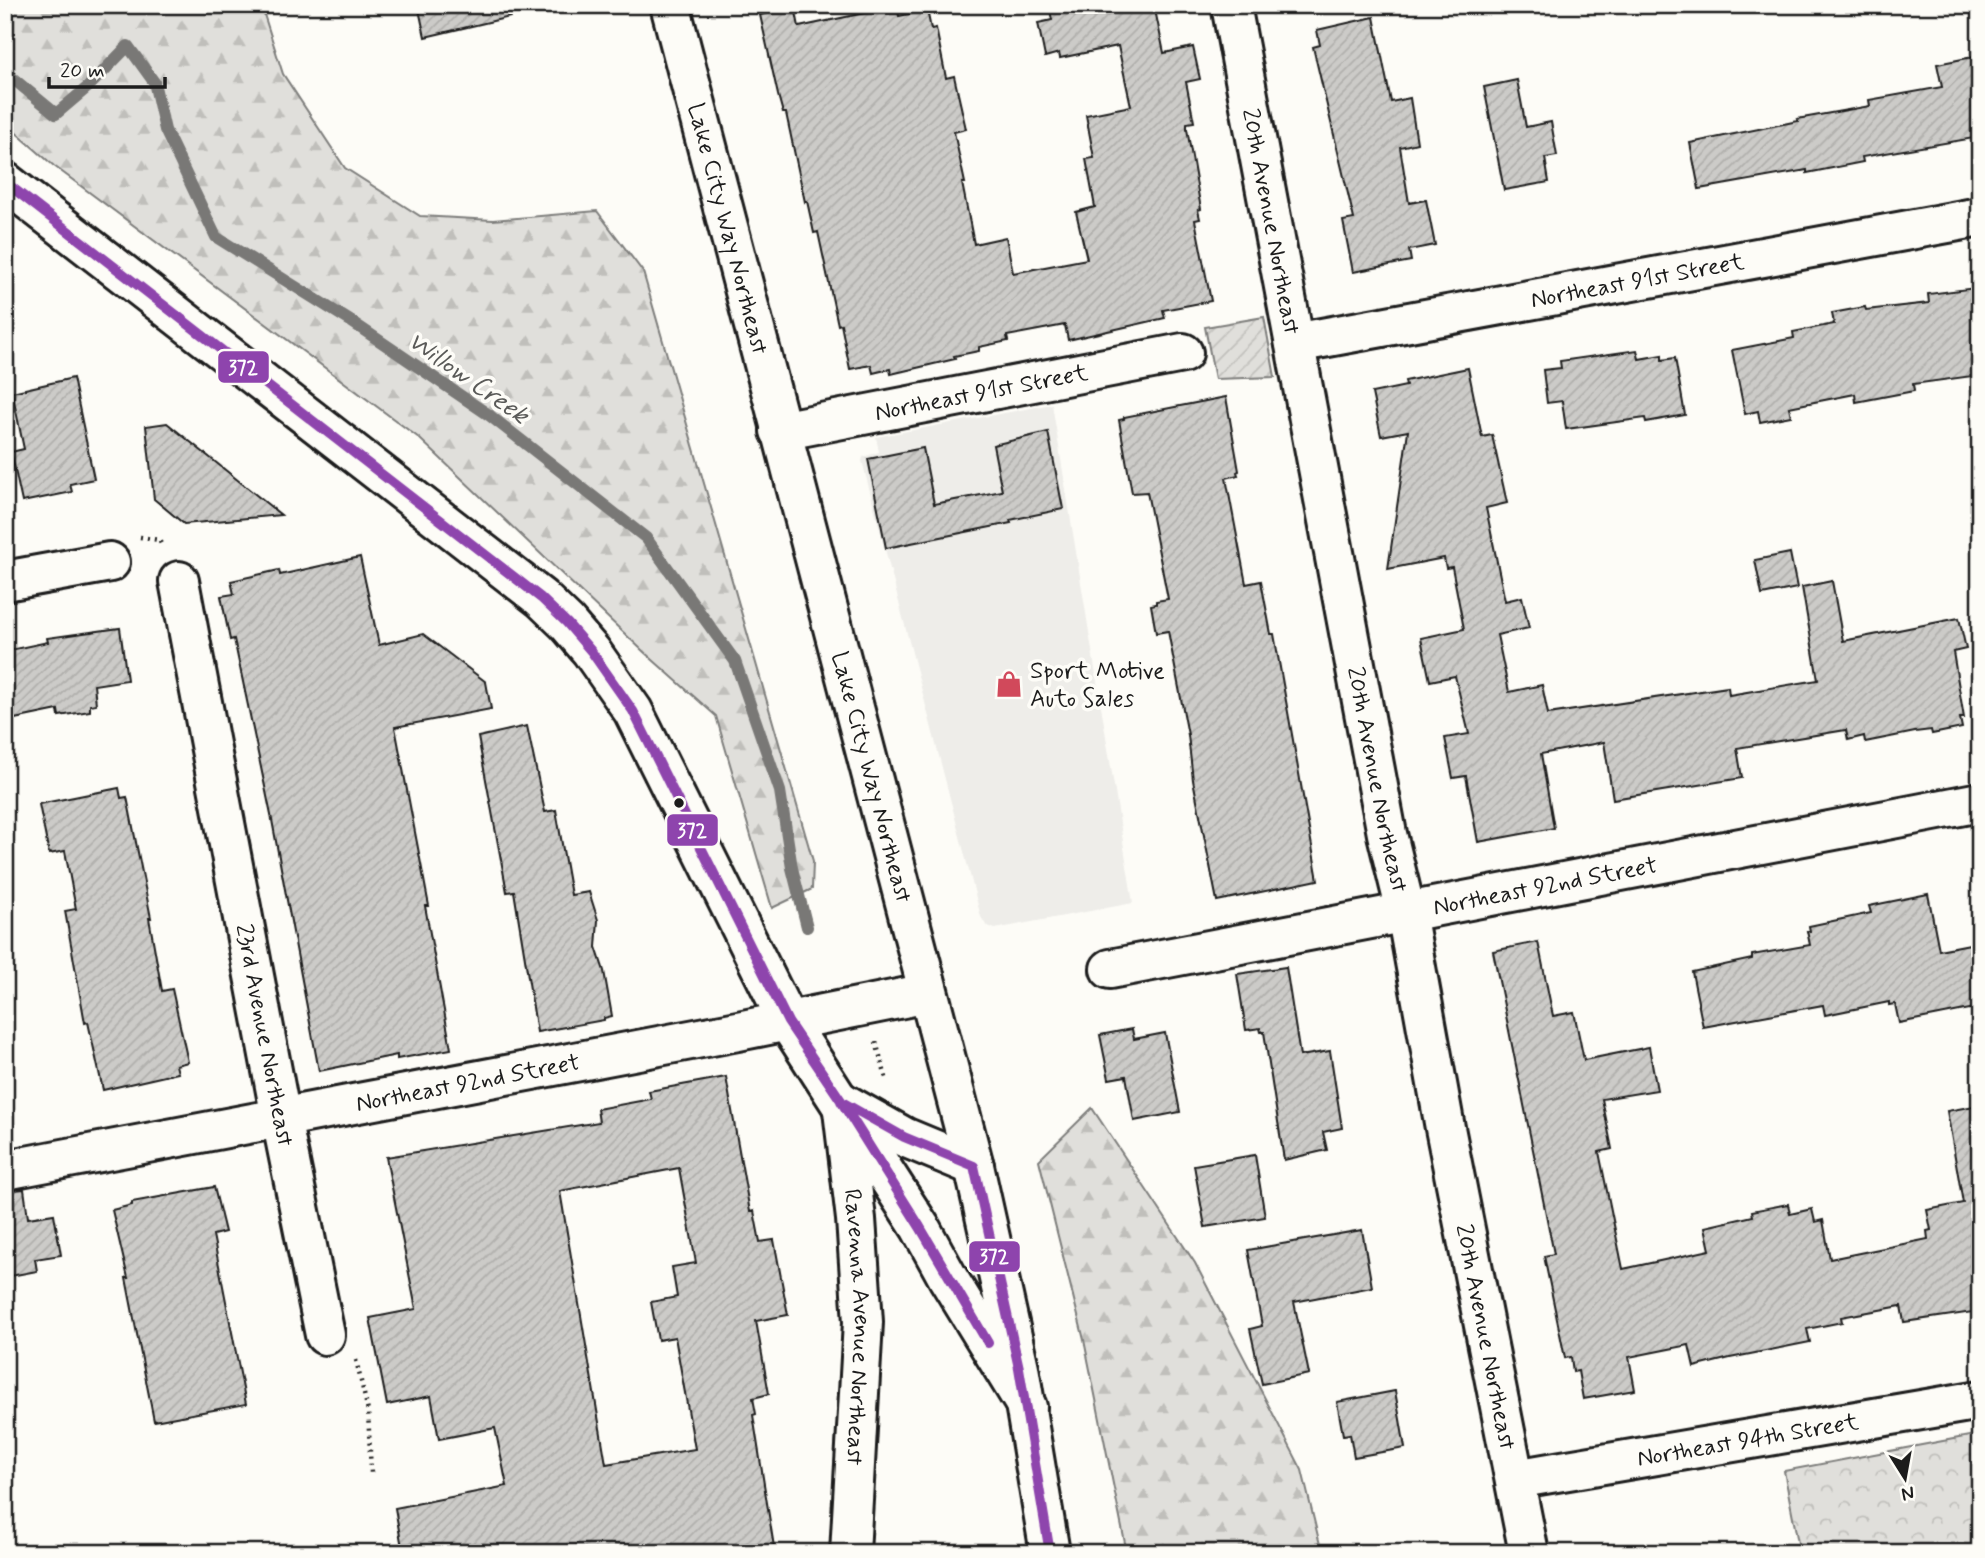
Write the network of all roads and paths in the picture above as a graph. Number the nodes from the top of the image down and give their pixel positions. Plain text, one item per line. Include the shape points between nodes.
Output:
1 (670, 5) edge
2 (1231, 5) edge
3 (5, 182) edge
4 (1980, 217) edge
5 (1295, 343) junction
6 (1183, 353) dead end
7 (780, 431) junction
8 (110, 562) dead end
9 (5, 581) edge
10 (179, 581) dead end
11 (1980, 802) edge
12 (1406, 912) junction
13 (1110, 969) dead end
14 (928, 993) junction
15 (788, 1022) junction
16 (873, 1031) dead end
17 (888, 1084) dead end
18 (842, 1102) junction
19 (281, 1118) junction
20 (974, 1166) junction
21 (5, 1170) edge
22 (325, 1335) joint
23 (1980, 1400) edge
24 (1027, 1407) junction
25 (371, 1473) dead end
26 (1515, 1479) junction
27 (850, 1553) edge
28 (1050, 1553) edge
29 (1529, 1553) edge

1 - 7 street, Lake City Way Northeast
2 - 5 street, 20th Avenue Northeast
3 - 15 street, Ravenna Avenue Northeast via 541,598 567,623 633,711
4 - 5 street, Northeast 91st Street
5 - 12 street, 20th Avenue Northeast via 1387,834
6 - 7 street, Northeast 91st Street
7 - 14 street, Lake City Way Northeast
8 - 9 street
10 - 19 street, 23rd Avenue Northeast
11 - 12 street, Northeast 92nd Street
12 - 13 street, Northeast 92nd Street
12 - 26 street, 20th Avenue Northeast
14 - 15 street, Northeast 92nd Street
14 - 20 street, Lake City Way Northeast
15 - 18 street, Ravenna Avenue Northeast
15 - 19 street, Northeast 92nd Street
16 - 17 path
18 - 20 street, Ravenna Avenue Northeast via 904,1138
18 - 24 street, Ravenna Avenue Northeast
18 - 27 street, Ravenna Avenue Northeast via 863,1322
19 - 21 street, Northeast 92nd Street
19 - 22 street, 23rd Avenue Northeast
20 - 24 street, Lake City Way Northeast
22 - 25 path via 354,1350 368,1411
23 - 26 street, Northeast 94th Street
24 - 28 street, Lake City Way Northeast
26 - 29 street, 20th Avenue Northeast

